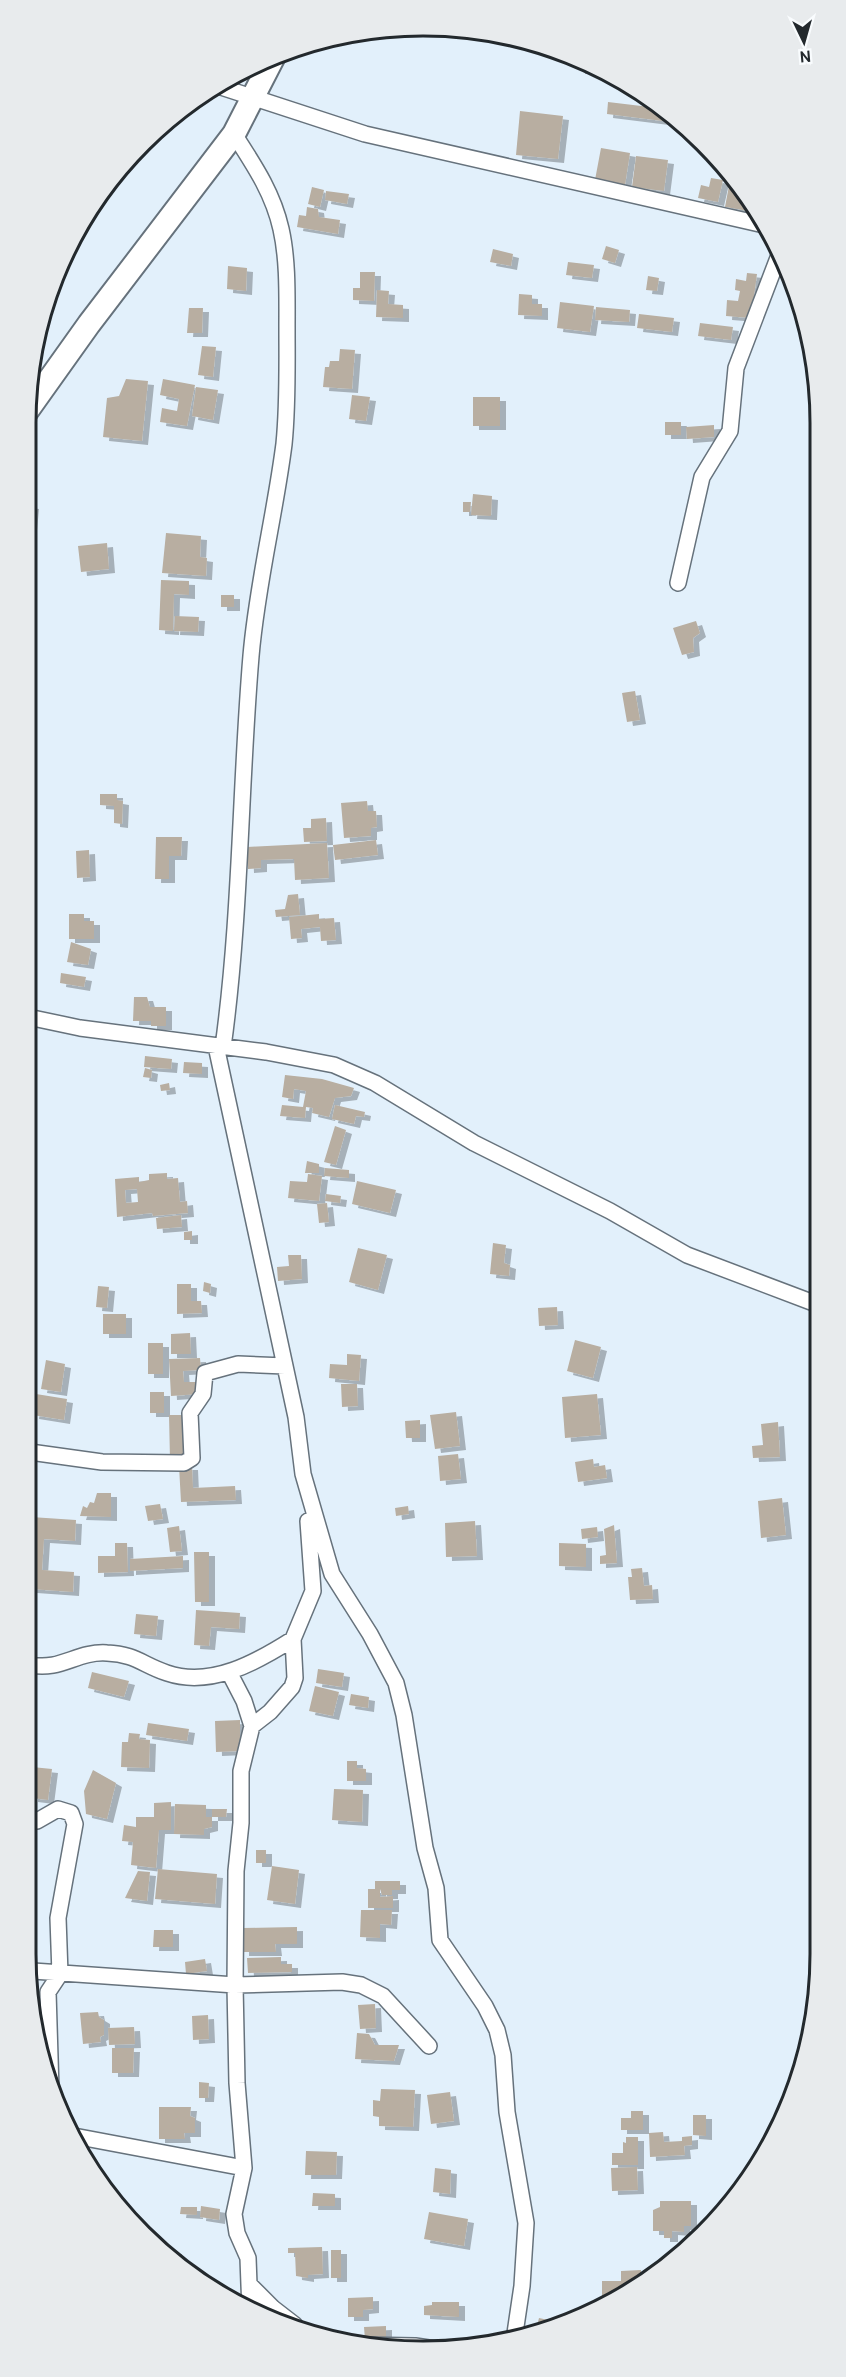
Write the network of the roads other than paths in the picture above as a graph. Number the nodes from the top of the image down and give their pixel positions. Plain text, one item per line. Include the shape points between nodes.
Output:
1 (268, 68) edge
2 (227, 90) edge
3 (253, 98) junction
4 (234, 134) junction
5 (754, 223) edge
6 (776, 264) edge
7 (37, 397) edge
8 (678, 583) dead end
9 (36, 1019) edge
10 (220, 1046) junction
11 (810, 1302) edge
12 (285, 1366) junction
13 (36, 1453) edge
14 (303, 1474) junction
15 (292, 1639) junction
16 (36, 1666) edge
17 (229, 1672) junction
18 (252, 1726) junction
19 (36, 1821) edge
20 (37, 1971) edge
21 (60, 1974) junction
22 (235, 1985) junction
23 (429, 2046) dead end
24 (50, 2057) edge
25 (83, 2138) edge
26 (244, 2168) junction
27 (250, 2285) junction
28 (250, 2300) edge
29 (281, 2314) edge
30 (516, 2330) edge

1 - 3 street
2 - 3 street
3 - 4 street
3 - 5 street via 365,134
4 - 7 street
4 - 10 street via 265,182 282,231 287,393 283,446 251,654 232,985
6 - 8 street via 736,368 730,431 702,477
9 - 10 street
10 - 11 street via 334,1065 375,1083 474,1143 610,1211 687,1255
10 - 12 street
12 - 13 street via 238,1364 205,1372 203,1394 190,1413 192,1458 184,1463 102,1462
12 - 14 street
14 - 15 street via 313,1591
14 - 30 street via 332,1575 396,1683 425,1848 436,1887 440,1940 462,1969 497,2030 526,2223
15 - 17 street via 261,1659
15 - 18 street via 296,1669 292,1687
16 - 17 street via 49,1668 87,1653 107,1653 136,1657 169,1674
17 - 18 street
18 - 22 street via 241,1771
19 - 21 street via 58,1809 71,1813 75,1824 58,1918
20 - 21 street
21 - 22 street
21 - 24 street via 48,1992
22 - 23 street via 342,1982 368,1988 383,1996
22 - 26 street
25 - 26 street
26 - 27 street via 234,2214 248,2258
27 - 28 street
27 - 29 street

